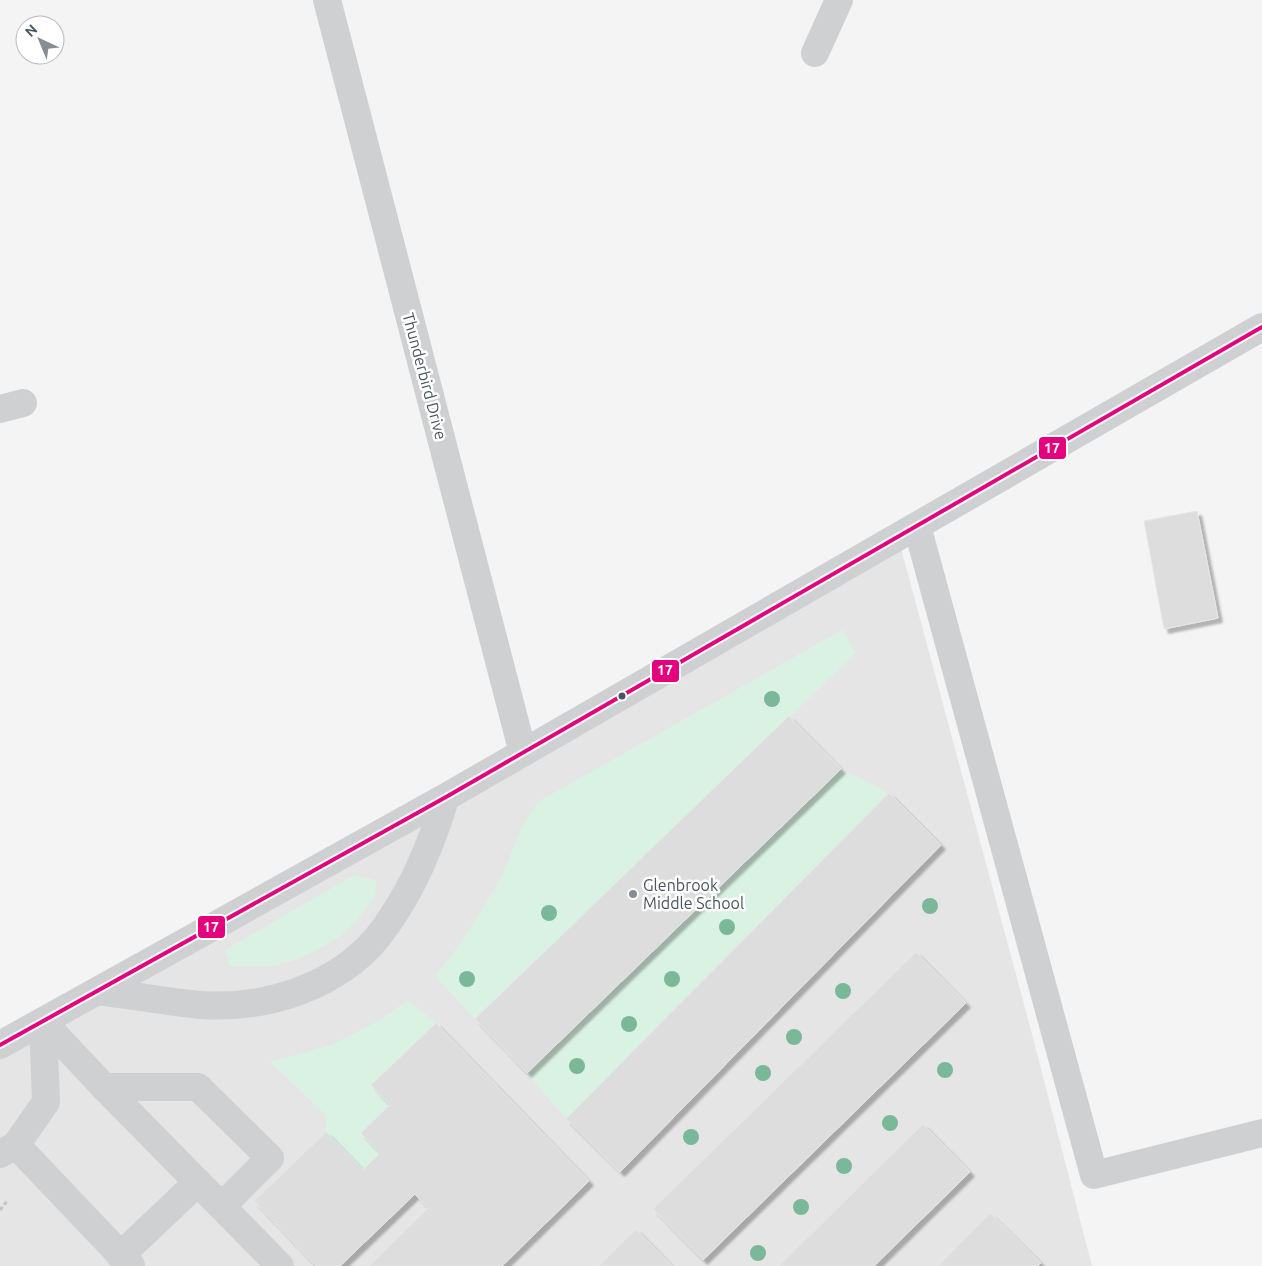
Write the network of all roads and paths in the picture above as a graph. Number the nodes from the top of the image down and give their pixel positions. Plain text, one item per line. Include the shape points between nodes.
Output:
1 (327, 0) edge
2 (839, 0) edge
3 (815, 53) dead end
4 (1262, 328) edge
5 (917, 526) junction
6 (523, 753) junction
7 (446, 797) junction
8 (97, 991) junction
9 (43, 1022) junction
10 (0, 1045) edge
11 (104, 1086) junction
12 (1262, 1132) edge
13 (8, 1149) edge
14 (198, 1182) junction
15 (8, 1200) dead end
16 (222, 1206) junction
17 (0, 1210) edge
18 (125, 1261) edge
19 (280, 1266) edge

1 - 6 street, Thunderbird Drive
2 - 3 street
4 - 5 street
5 - 6 street
5 - 12 street via 1094,1176
6 - 7 street
7 - 8 street
7 - 8 street via 424,858 386,924 370,946 327,978 296,993 252,1004 203,1005
8 - 9 street
9 - 10 street
9 - 11 street
9 - 13 street via 46,1102
11 - 14 street
11 - 16 street via 198,1087 270,1158
13 - 18 street
14 - 16 street
14 - 18 street
15 - 17 path
16 - 19 street

